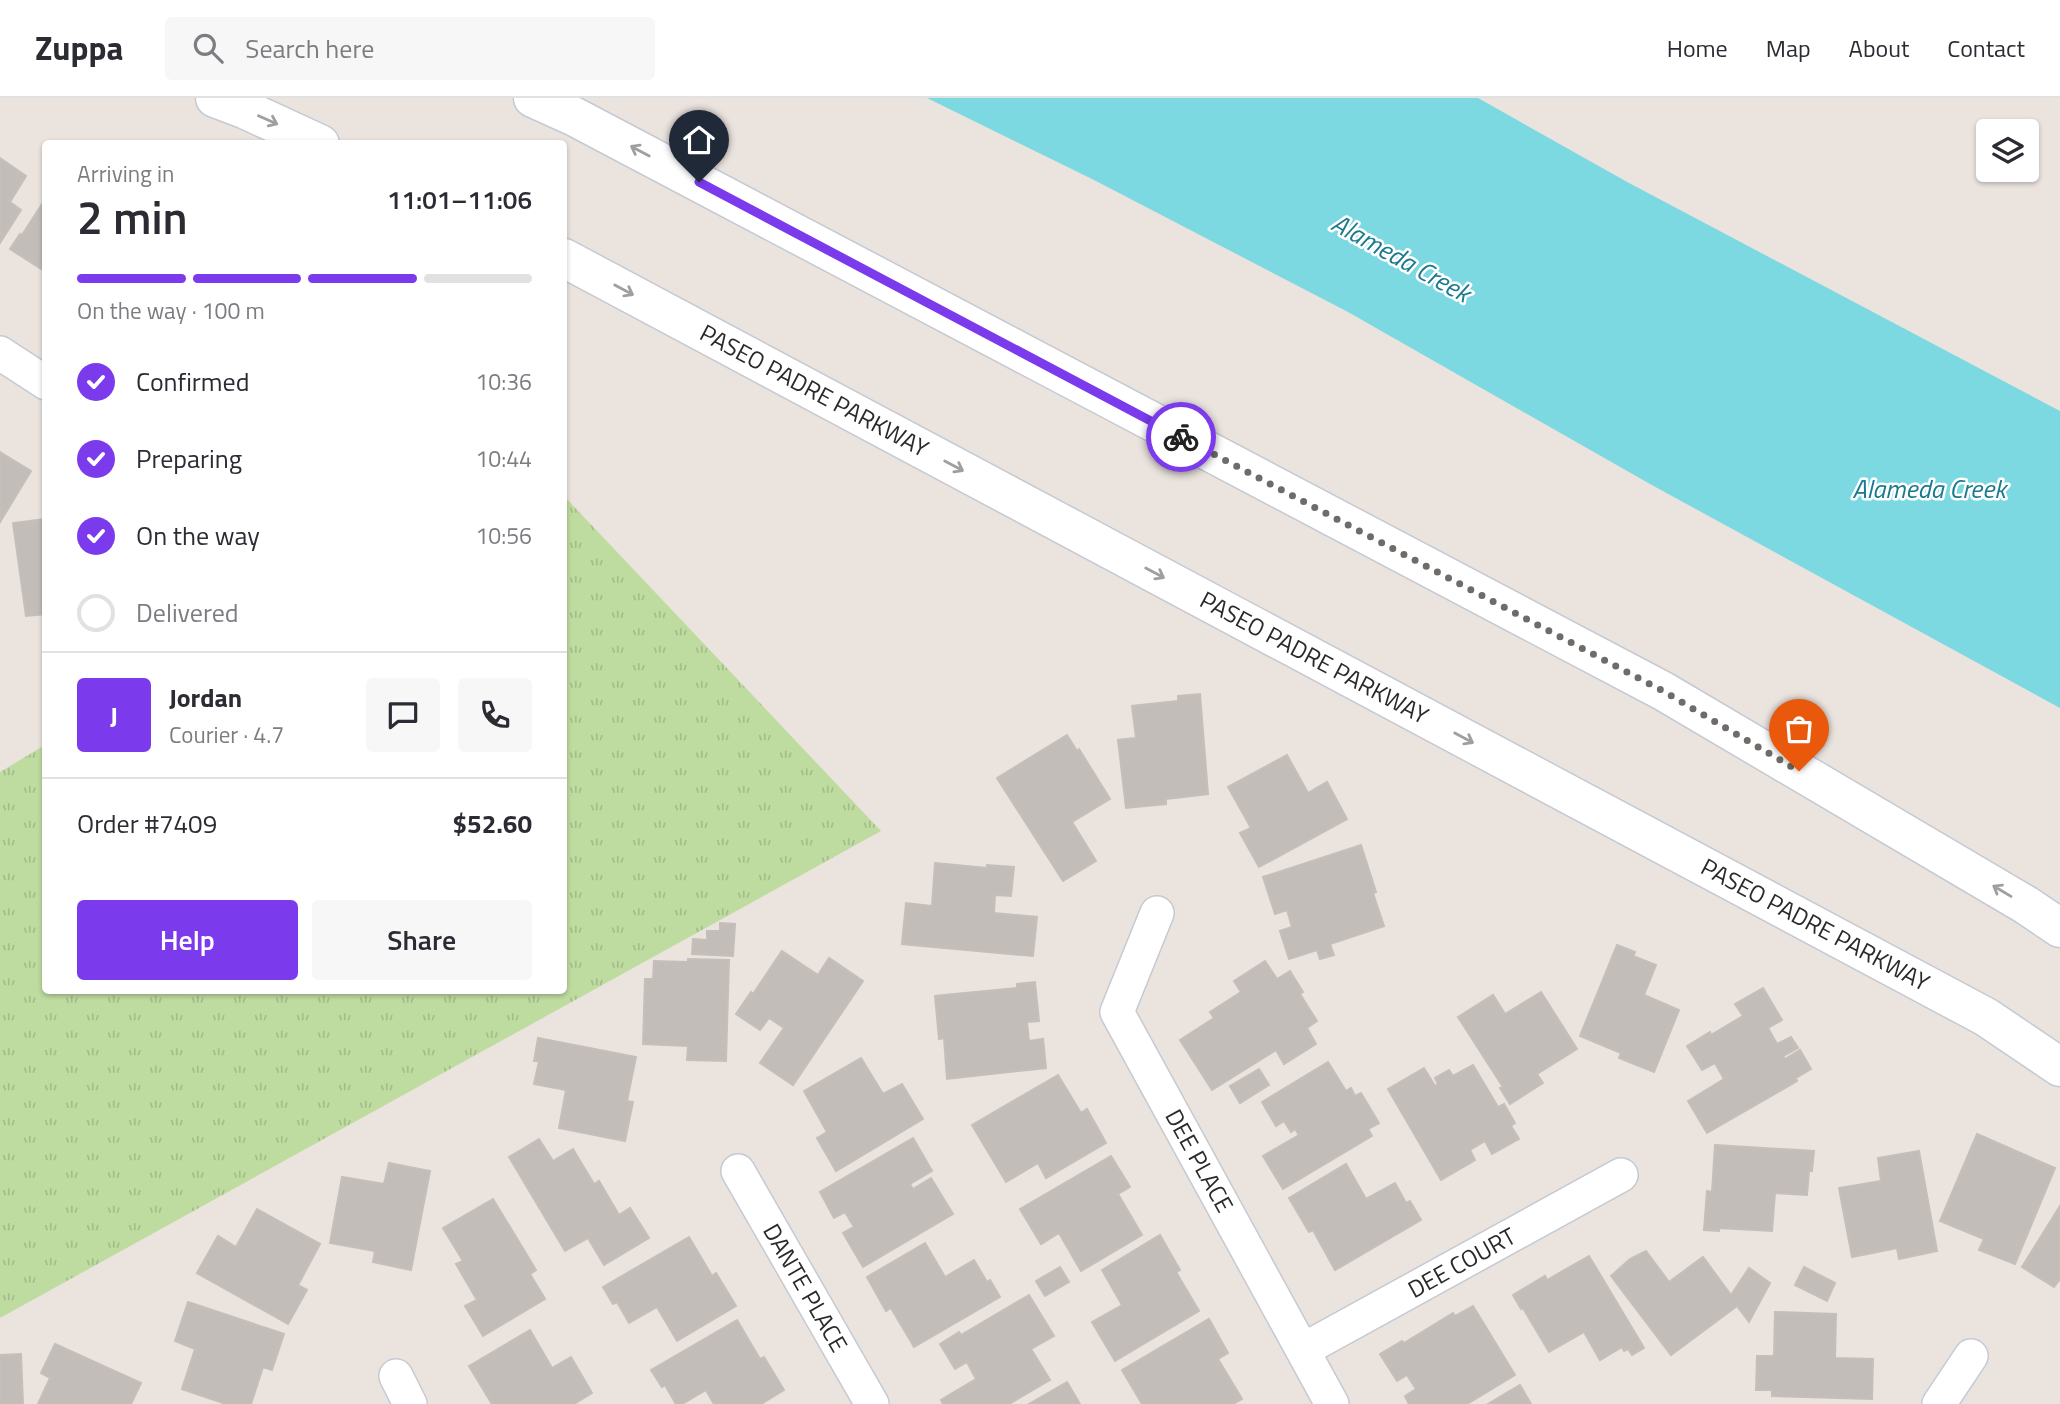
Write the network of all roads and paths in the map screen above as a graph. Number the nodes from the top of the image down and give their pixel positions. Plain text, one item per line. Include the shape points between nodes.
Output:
1 (215, 98) edge
2 (533, 98) edge
3 (311, 140) edge
4 (567, 260) edge
5 (0, 353) edge
6 (42, 380) edge
7 (1157, 913) dead end
8 (2060, 928) edge
9 (2060, 1067) edge
10 (738, 1171) dead end
11 (1620, 1175) dead end
12 (1303, 1350) junction
13 (1971, 1356) dead end
14 (872, 1404) edge
15 (1332, 1404) edge
16 (1938, 1404) edge

1 -> 3 main road
8 -> 2 main road via 1663,691
4 -> 9 main road, PASEO PADRE PARKWAY via 1986,1017
5 - 6 street
7 - 12 street, DEE PLACE via 1118,1012
10 - 14 street, DANTE PLACE
11 - 12 street, DEE COURT
12 - 15 street, DEE PLACE
13 - 16 street

